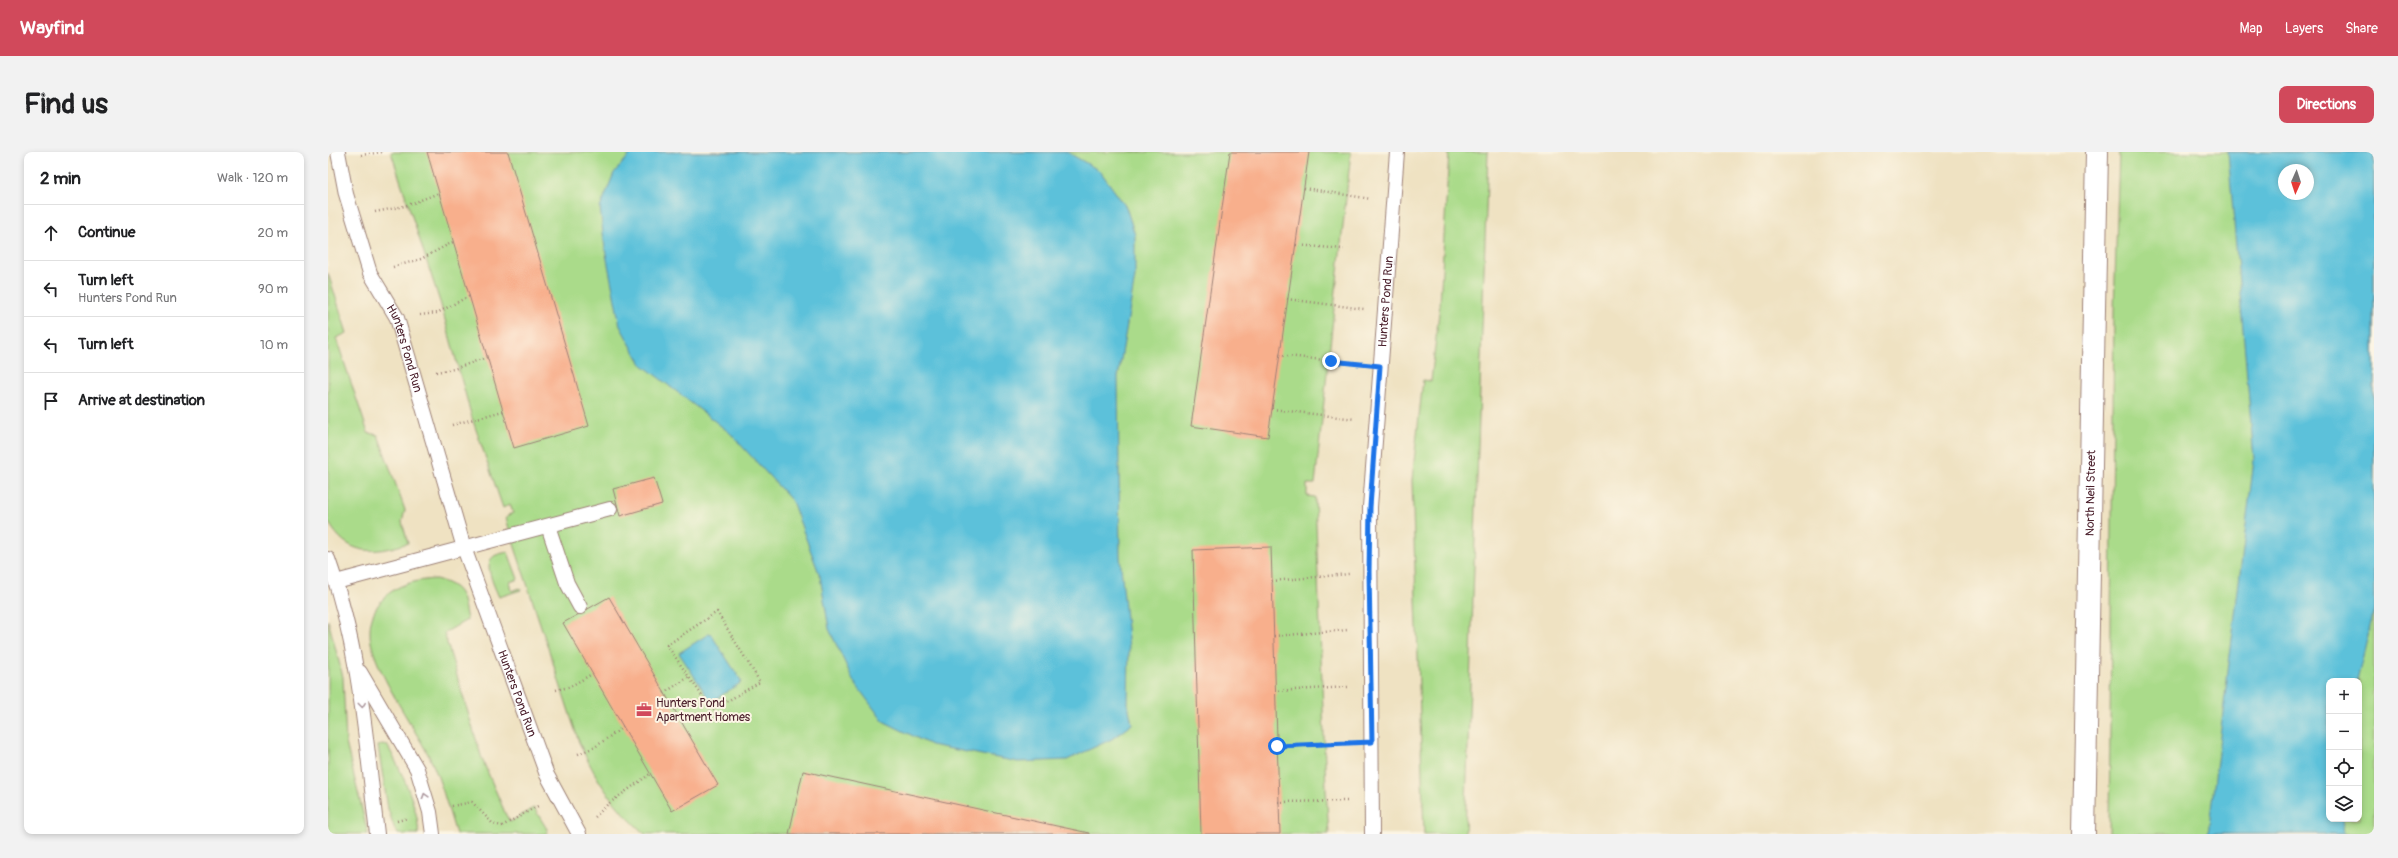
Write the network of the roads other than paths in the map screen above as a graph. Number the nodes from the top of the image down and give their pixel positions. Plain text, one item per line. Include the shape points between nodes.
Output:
1 (338, 152) edge
2 (1397, 152) edge
3 (2097, 152) edge
4 (610, 509) dead end
5 (548, 526) junction
6 (464, 548) junction
7 (328, 560) edge
8 (336, 582) junction
9 (580, 607) dead end
10 (357, 666) junction
11 (377, 834) edge
12 (433, 834) edge
13 (579, 834) edge
14 (1372, 834) edge
15 (2084, 834) edge

1 - 6 lane, Hunters Pond Run via 346,194 370,273 397,318
2 - 14 lane, Hunters Pond Run via 1370,507
3 - 15 main road, North Neil Street
4 - 5 lane
5 - 6 lane
5 - 9 lane via 566,583
6 - 8 lane
6 - 13 lane, Hunters Pond Run via 545,769
7 - 8 lane
8 - 10 lane
10 -> 11 lane
12 -> 10 lane via 430,812 417,769

